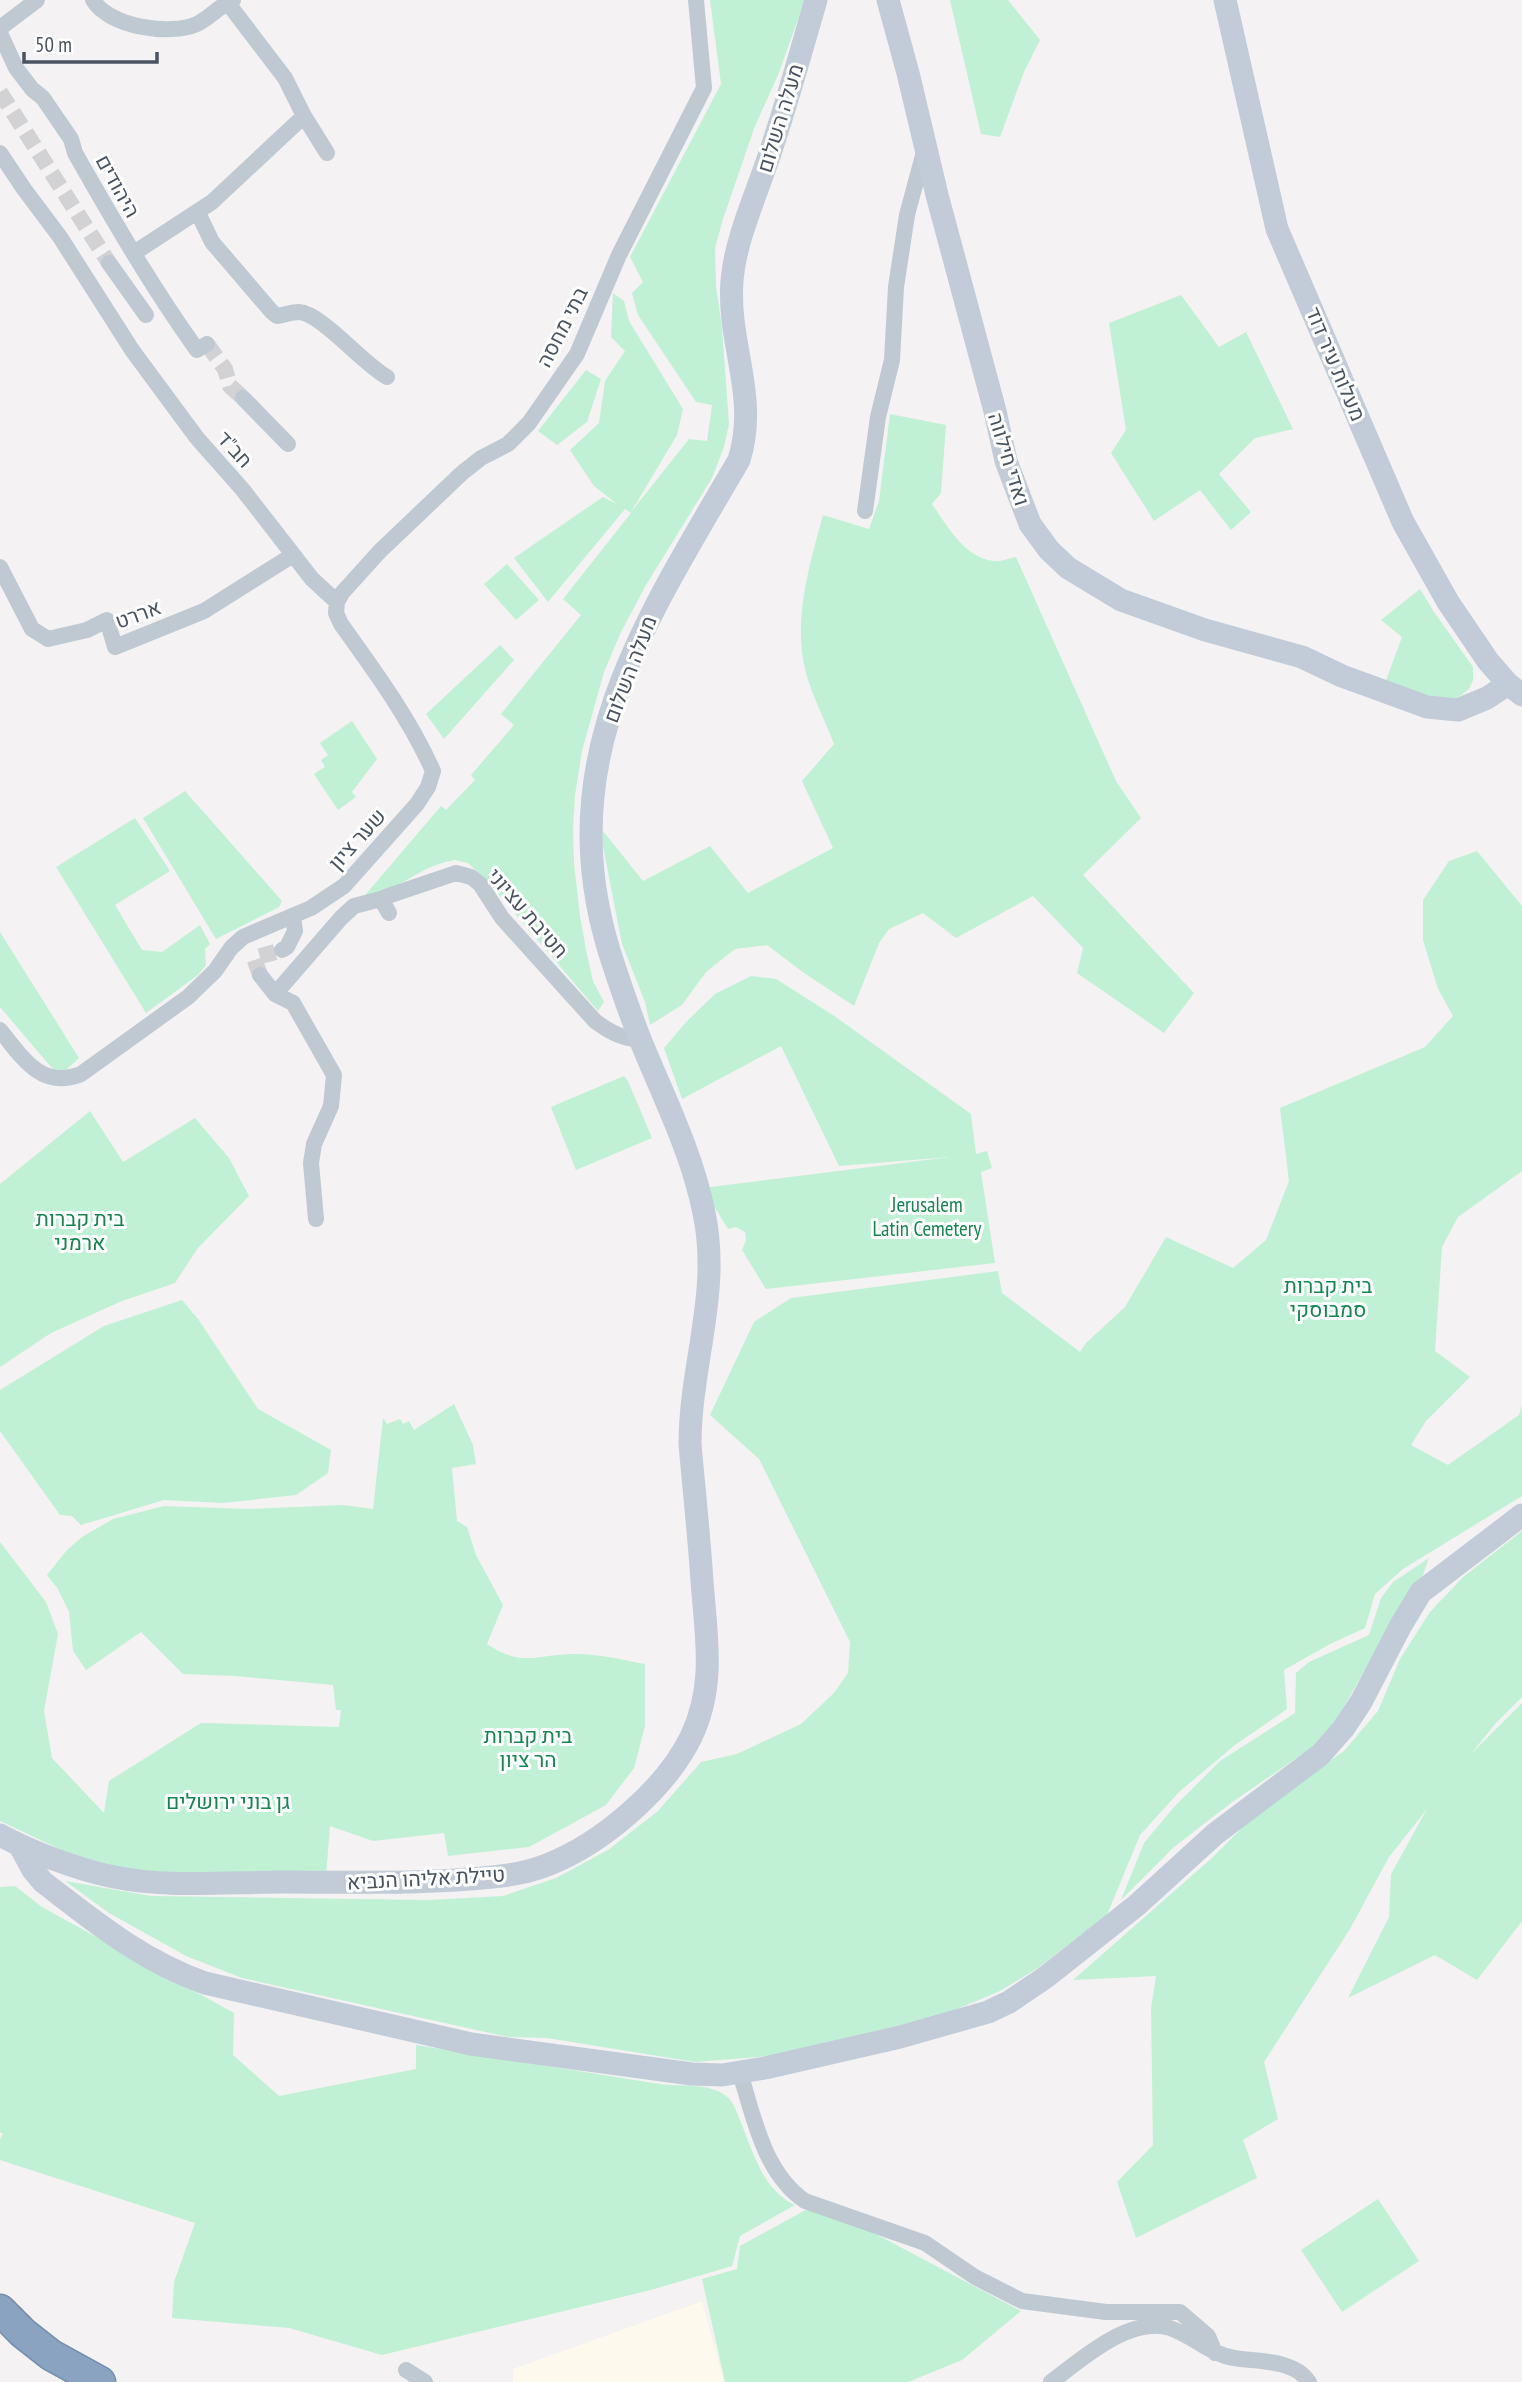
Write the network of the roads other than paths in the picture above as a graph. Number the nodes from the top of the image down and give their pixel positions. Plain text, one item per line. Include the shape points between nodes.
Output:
1 (37, 0) edge
2 (93, 0) edge
3 (695, 0) edge
4 (816, 0) edge
5 (888, 0) edge
6 (1225, 0) edge
7 (230, 1) edge
8 (0, 30) edge
9 (304, 116) junction
10 (925, 146) junction
11 (0, 153) edge
12 (327, 153) dead end
13 (198, 213) junction
14 (134, 253) junction
15 (109, 263) tunnel mouth
16 (146, 315) dead end
17 (207, 344) tunnel mouth
18 (387, 377) dead end
19 (243, 398) tunnel mouth
20 (288, 444) dead end
21 (865, 511) dead end
22 (293, 555) junction
23 (0, 567) edge
24 (337, 602) junction
25 (1515, 689) edge
26 (433, 771) joint
27 (293, 916) junction
28 (282, 950) tunnel mouth
29 (260, 975) dead end
30 (275, 994) junction
31 (0, 1030) edge
32 (640, 1039) junction
33 (316, 1219) dead end
34 (699, 1354) joint
35 (1522, 1515) edge
36 (10, 1840) edge
37 (740, 2073) junction
38 (0, 2310) edge
39 (1215, 2353) junction
40 (406, 2370) dead end
41 (100, 2382) edge
42 (425, 2382) edge
43 (1051, 2382) edge
44 (1309, 2382) edge

1 - 8 street
2 - 7 street via 97,7 130,23 157,31 198,24
3 - 24 street, בתי מחסה via 704,88 619,255 577,354 508,444 462,473 380,551
4 - 32 street, מעלה השלום via 732,280 746,438 739,460 661,593 631,657 608,722 593,790 594,893
5 - 10 street, ואדי חילווה
6 - 25 street, מעלות עיר דוד via 1277,229 1403,522 1448,602 1488,661
7 - 9 street via 285,78
8 - 14 street, היהודים via 16,68 71,139
9 - 12 street
9 - 13 street
10 - 21 street via 907,215 896,287 892,360 878,417
10 - 25 street, ואדי חילווה via 1006,461 1030,524 1068,568 1148,611 1302,657 1427,707 1458,710
11 - 22 street, חב"ד via 132,350
13 - 14 street
13 - 18 street via 212,242 272,312 277,316 299,312 314,316
14 - 17 street, היהודים via 198,350
15 - 16 street
19 - 20 street
22 - 23 street, אררט via 196,615 115,647 107,620 48,639 32,629
22 - 24 street, חב"ד
24 - 26 street, חב"ד via 341,624 394,701
26 - 27 street, שער ציון via 417,804 344,886
27 - 28 street via 295,931
27 - 31 street, שער ציון via 243,937 188,997 67,1080 37,1071
29 - 30 street
30 - 32 street, חטיבת עציוני via 354,906 385,906 456,873 480,884 502,918 595,1021 630,1039
30 - 33 street via 293,1003 334,1076 331,1106 311,1163
32 - 34 street, מעלה השלום via 683,1140 705,1213 709,1292
34 - 36 street, טיילת אליהו הנביא via 690,1444 708,1650 705,1698 690,1739 675,1763 653,1790 598,1837 567,1856 521,1873 441,1881 151,1881 113,1877
35 - 37 street via 1421,1592 1361,1702 1320,1755 1215,1834 1046,1977 988,2012
36 - 37 street via 43,1882 122,1942 205,1983 471,2044 692,2074
37 - 39 street via 779,2178 805,2201 925,2243 975,2277 1022,2301 1106,2312 1180,2312 1208,2336
38 - 41 highway via 51,2355
39 - 43 street via 1168,2327 1144,2327 1118,2335
39 - 44 street via 1292,2367
40 - 42 street

